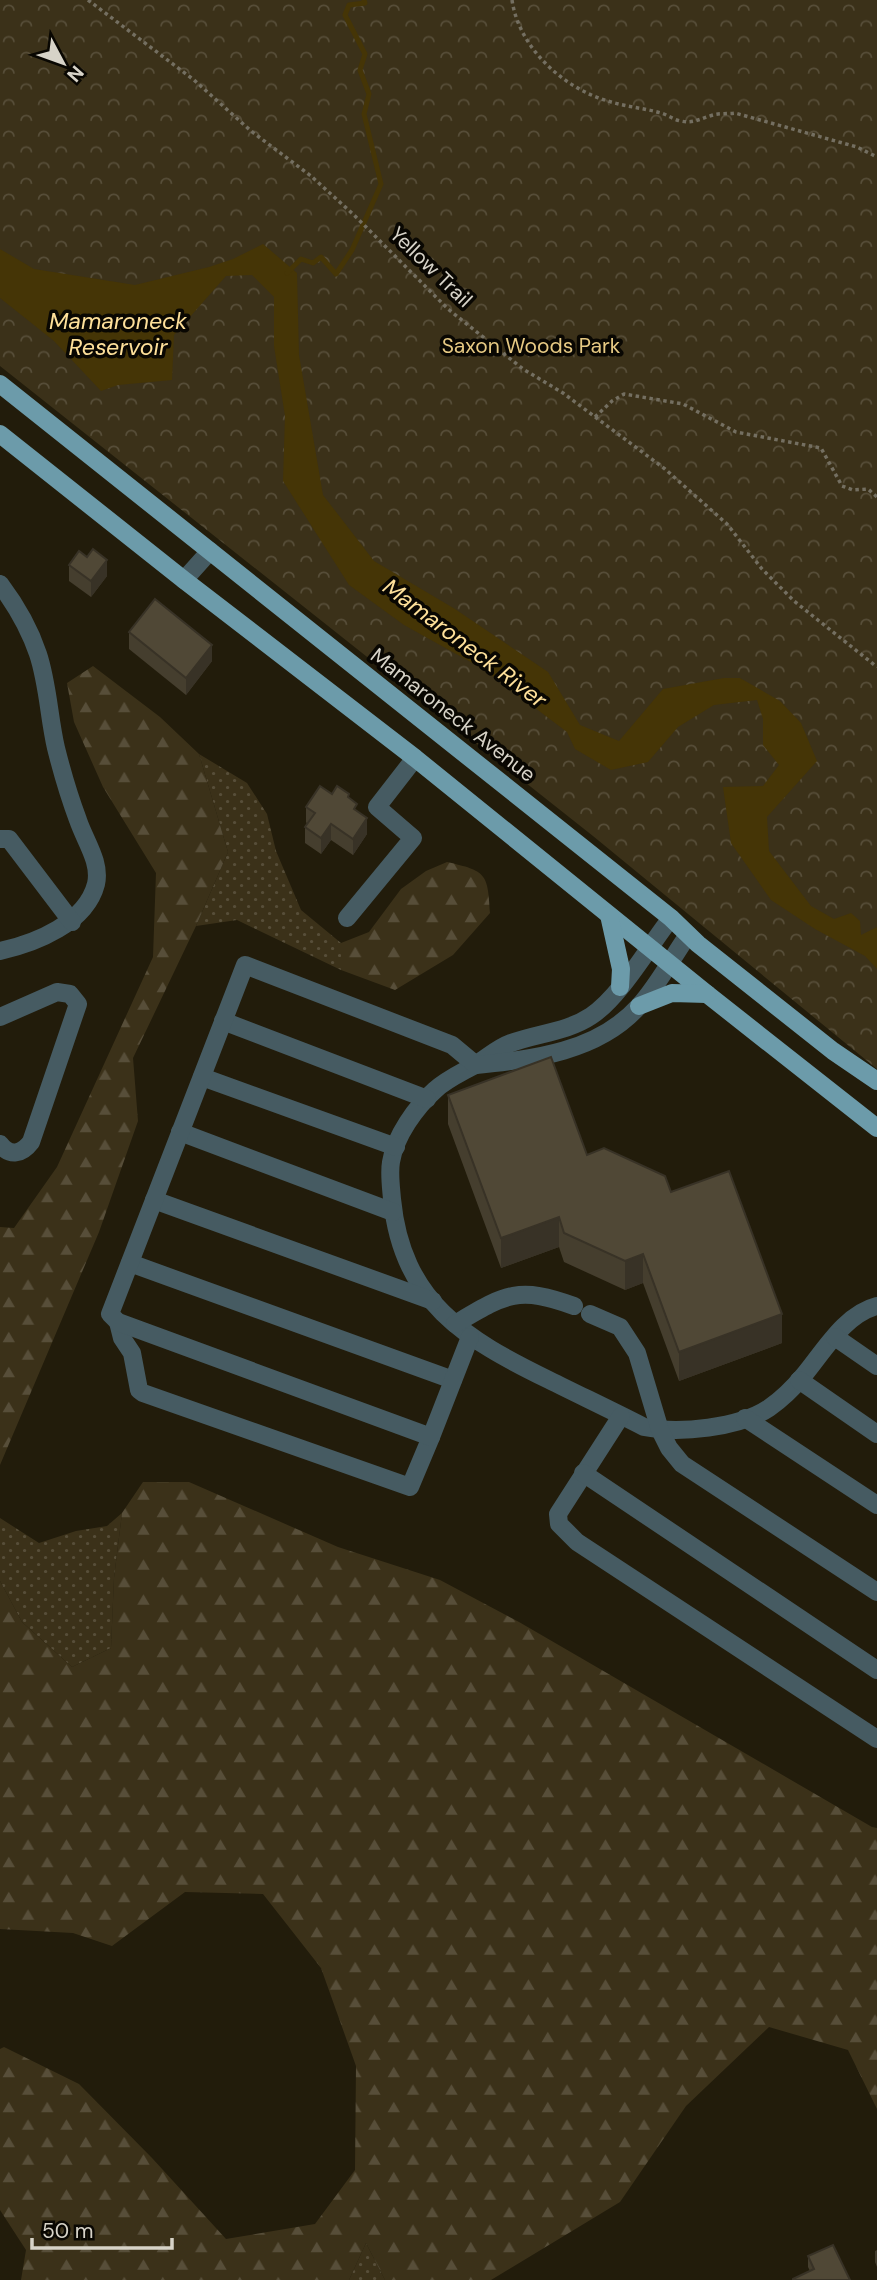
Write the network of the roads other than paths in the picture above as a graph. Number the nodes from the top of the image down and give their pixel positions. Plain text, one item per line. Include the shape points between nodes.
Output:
1 (0, 384) edge
2 (0, 434) edge
3 (210, 551) junction
4 (184, 580) junction
5 (0, 584) edge
6 (415, 758) junction
7 (0, 839) edge
8 (608, 915) junction
9 (347, 918) dead end
10 (671, 918) junction
11 (72, 922) junction
12 (688, 935) junction
13 (649, 947) junction
14 (0, 951) edge
15 (668, 962) junction
16 (620, 987) junction
17 (707, 994) junction
18 (639, 1006) junction
19 (1, 1020) edge
20 (223, 1021) junction
21 (476, 1065) junction
22 (202, 1077) junction
23 (877, 1082) edge
24 (427, 1099) junction
25 (877, 1128) edge
26 (180, 1132) junction
27 (0, 1144) edge
28 (396, 1147) junction
29 (154, 1199) junction
30 (393, 1212) junction
31 (130, 1263) junction
32 (433, 1301) junction
33 (877, 1306) edge
34 (118, 1321) junction
35 (454, 1324) junction
36 (470, 1337) junction
37 (835, 1338) junction
38 (877, 1366) edge
39 (453, 1380) junction
40 (799, 1380) junction
41 (621, 1416) junction
42 (745, 1418) junction
43 (660, 1430) junction
44 (877, 1434) edge
45 (431, 1437) junction
46 (583, 1473) junction
47 (877, 1505) edge
48 (877, 1592) edge
49 (877, 1670) edge
50 (877, 1739) edge

1 - 3 main road, Mamaroneck Avenue
2 - 4 main road
3 - 4 street
3 - 10 main road, Mamaroneck Avenue
4 - 6 main road
5 - 11 street via 38,655 56,748 75,813 98,868 87,903
6 - 8 main road
6 - 9 street via 377,807 413,838
7 - 11 street via 9,839
8 - 13 main road
8 - 16 main road via 621,968
10 - 12 main road, Mamaroneck Avenue
10 - 13 street
11 - 14 street
12 - 15 street
12 - 23 main road, Mamaroneck Avenue
13 - 15 main road
13 - 16 street
15 - 17 main road
15 - 18 street
16 - 21 street via 594,1015 509,1044
17 - 18 main road via 672,993
17 - 25 main road
18 - 21 street via 589,1042 536,1059
19 - 27 street via 57,992 70,994 78,1004 31,1142 25,1151 15,1153
20 - 21 street via 245,965 452,1045
20 - 22 street
20 - 24 street
21 - 24 street via 455,1075
22 - 26 street
22 - 28 street
24 - 28 street
26 - 29 street
26 - 30 street
28 - 30 street via 391,1161
29 - 31 street
29 - 32 street
30 - 32 street via 409,1265
31 - 34 street via 110,1314
31 - 39 street
32 - 35 street
33 - 37 street via 859,1314
34 - 45 street
34 - 45 street via 143,1393 410,1488
35 - 36 street
35 - 43 street via 496,1300 522,1293 546,1296 620,1327 637,1353
36 - 39 street
36 - 41 street
37 - 38 street
37 - 40 street
39 - 45 street
40 - 42 street via 768,1409
40 - 44 street
41 - 43 street
41 - 46 street
42 - 43 street via 717,1426
42 - 47 street
43 - 48 street via 682,1464
46 - 49 street
46 - 50 street via 558,1514 564,1531

